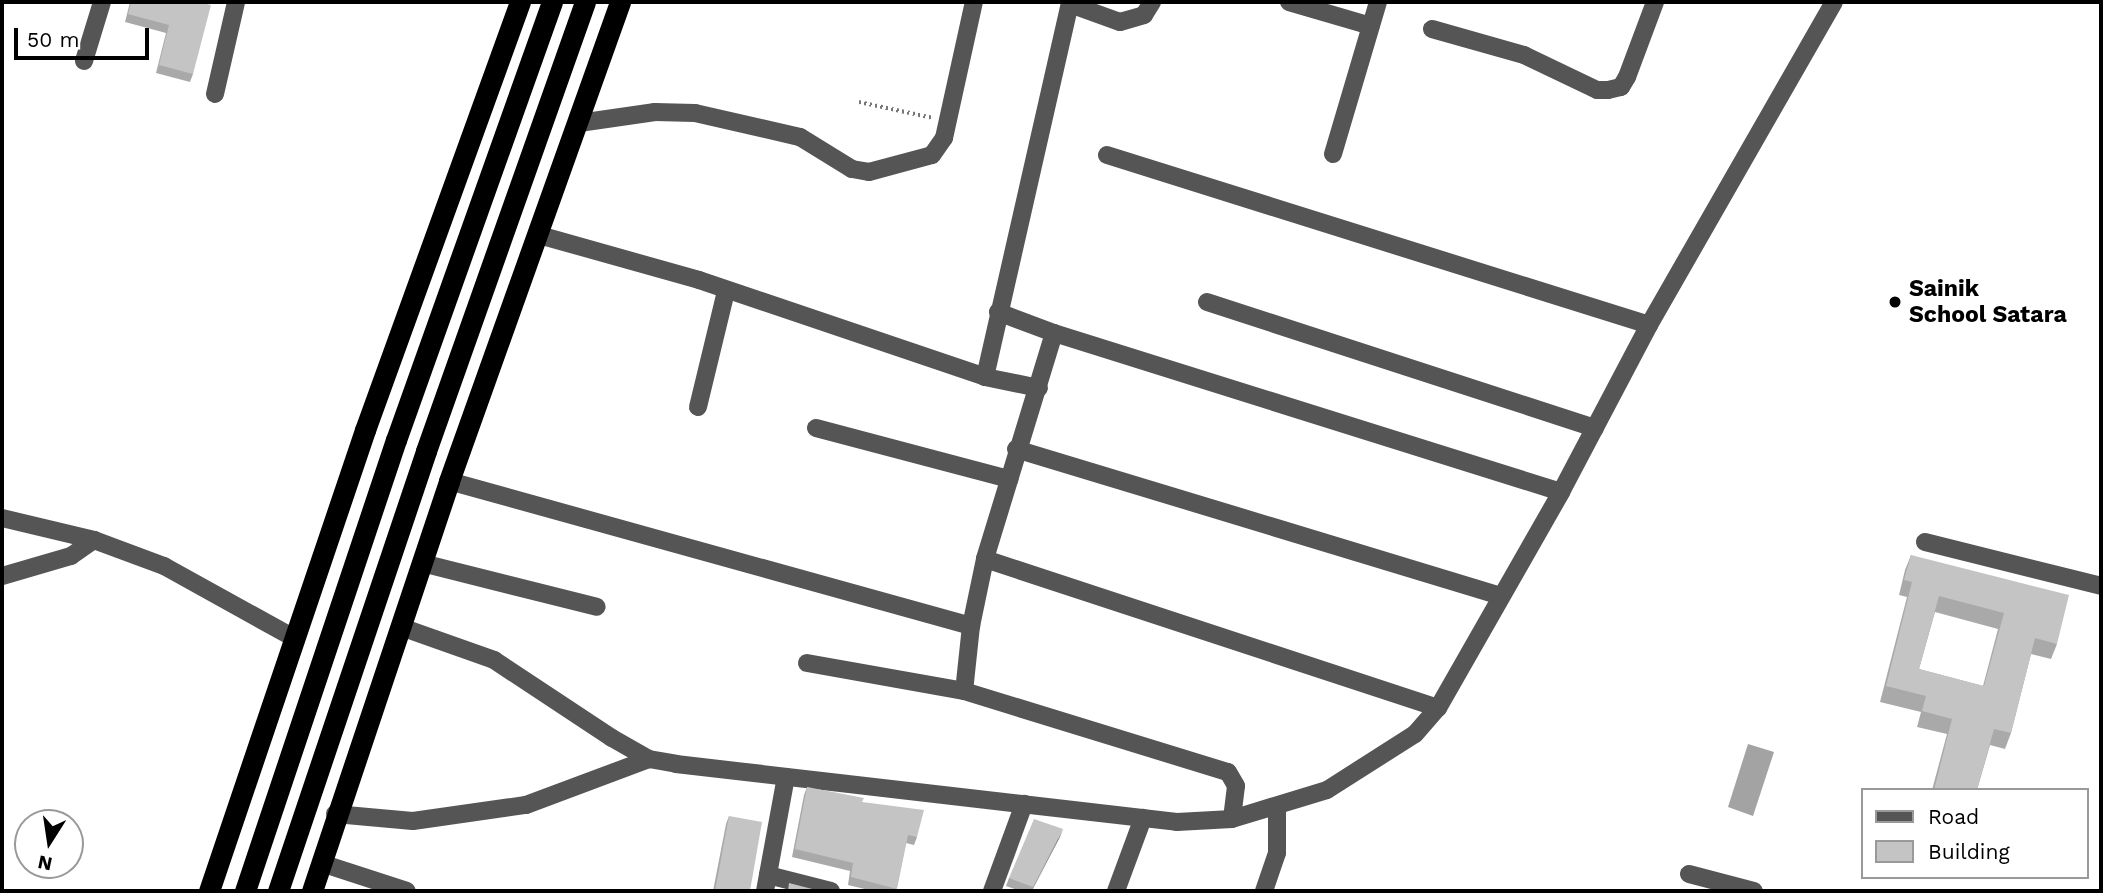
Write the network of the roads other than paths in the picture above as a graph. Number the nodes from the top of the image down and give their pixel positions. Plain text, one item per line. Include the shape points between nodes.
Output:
1 (102, 2) edge
2 (236, 2) edge
3 (520, 2) edge
4 (552, 2) edge
5 (585, 2) edge
6 (620, 2) edge
7 (974, 2) edge
8 (1067, 2) edge
9 (1152, 2) edge
10 (1289, 2) edge
11 (1378, 2) edge
12 (1655, 2) edge
13 (1834, 2) edge
14 (1371, 26) junction
15 (1432, 29) dead end
16 (84, 61) dead end
17 (215, 94) dead end
18 (579, 123) junction
19 (1333, 154) dead end
20 (1107, 155) dead end
21 (539, 235) junction
22 (726, 290) junction
23 (1207, 302) dead end
24 (998, 312) junction
25 (1648, 325) junction
26 (1054, 333) junction
27 (985, 377) junction
28 (1039, 388) junction
29 (698, 407) dead end
30 (816, 428) dead end
31 (1595, 428) junction
32 (1016, 449) junction
33 (1009, 479) junction
34 (449, 481) junction
35 (1561, 492) junction
36 (2, 518) edge
37 (94, 540) junction
38 (1925, 542) dead end
39 (985, 559) junction
40 (422, 563) junction
41 (2, 576) edge
42 (2101, 586) edge
43 (1501, 596) junction
44 (597, 607) dead end
45 (971, 626) junction
46 (401, 627) junction
47 (294, 638) junction
48 (807, 663) dead end
49 (964, 691) junction
50 (1438, 708) junction
51 (649, 759) junction
52 (786, 777) junction
53 (1024, 804) junction
54 (1277, 808) junction
55 (335, 814) junction
56 (1143, 818) junction
57 (1232, 819) junction
58 (321, 863) junction
59 (1689, 874) dead end
60 (767, 883) edge
61 (209, 891) edge
62 (245, 891) edge
63 (278, 891) edge
64 (312, 891) edge
65 (407, 891) edge
66 (831, 891) edge
67 (992, 891) edge
68 (1116, 891) edge
69 (1264, 891) edge
70 (1754, 891) edge

1 - 16 street
2 - 17 street
3 - 47 highway
4 - 62 highway via 396,440
5 - 63 highway via 426,451
6 - 18 highway
7 - 18 street via 940,149 932,155 869,172 841,163 800,137 695,113 654,112
8 - 9 street via 1120,22 1144,15
8 - 24 street
10 - 14 street
11 - 14 street
12 - 15 street via 1628,77 1620,87 1608,90 1597,90 1524,55
13 - 25 street
14 - 19 street
18 - 21 highway
20 - 25 street
21 - 22 street
21 - 34 highway
22 - 27 street
22 - 29 street
23 - 31 street
24 - 26 street
24 - 27 street
25 - 31 street
26 - 28 street
26 - 35 street
27 - 28 street
28 - 32 street
30 - 33 street
31 - 35 street
32 - 33 street
32 - 43 street
33 - 39 street
34 - 40 highway
34 - 45 street
35 - 43 street
36 - 37 street
37 - 41 street via 71,556
37 - 47 street via 164,566
38 - 42 street
39 - 45 street
39 - 50 street
40 - 44 street
40 - 46 highway
43 - 50 street
45 - 49 street
46 - 51 street via 494,660
46 - 55 highway
47 - 61 highway
48 - 49 street
49 - 57 street via 1228,772 1236,786
50 - 54 street via 1415,734 1338,783
51 - 52 street
51 - 55 street via 526,805 413,821
52 - 53 street
52 - 60 street
53 - 56 street
53 - 67 street
54 - 57 street
54 - 69 street via 1277,853
55 - 58 highway
56 - 57 street
56 - 68 street
58 - 64 highway
58 - 65 street
59 - 70 street
60 - 66 street

